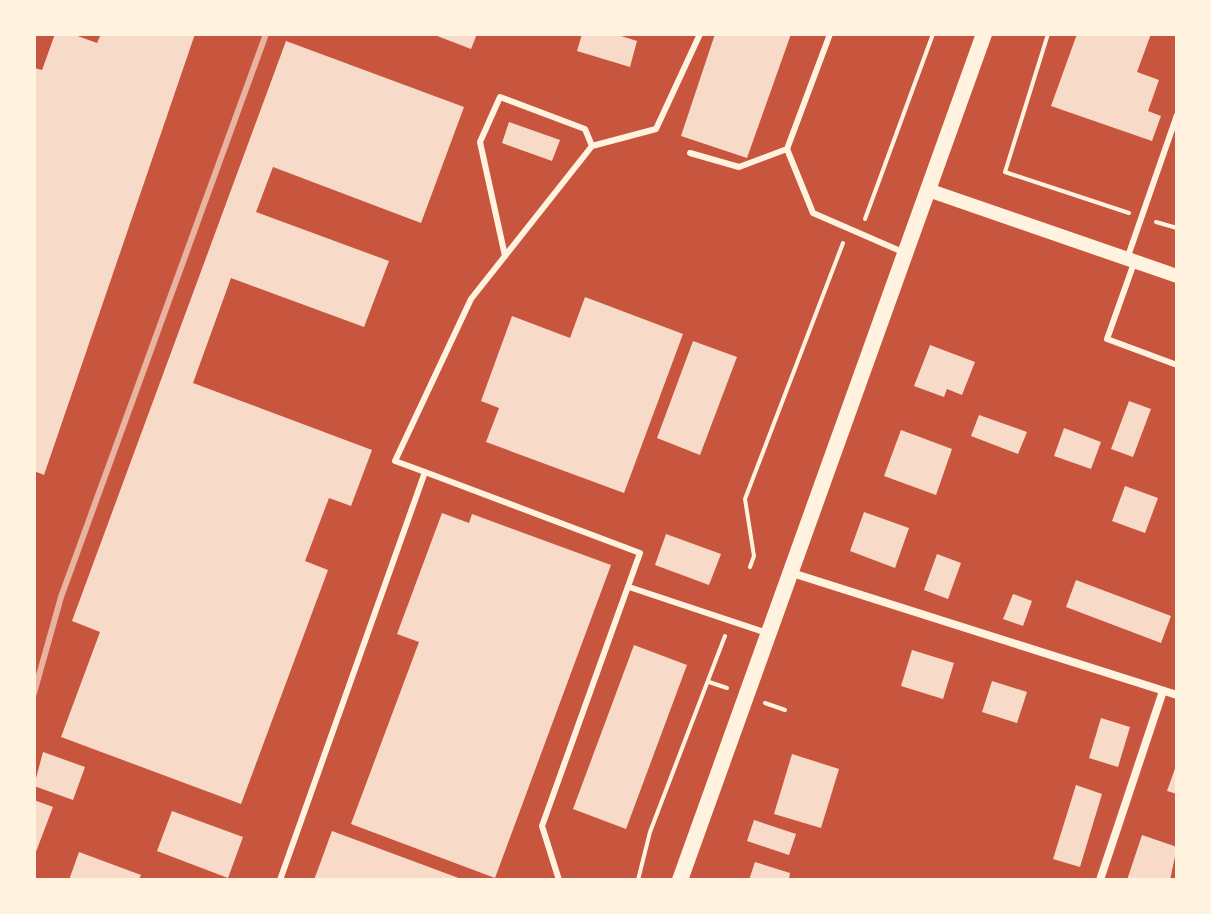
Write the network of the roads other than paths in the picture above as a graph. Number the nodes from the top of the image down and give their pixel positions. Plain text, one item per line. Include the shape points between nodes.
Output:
1 (700, 34) edge
2 (830, 34) edge
3 (984, 34) edge
4 (1177, 115) edge
5 (592, 146) junction
6 (787, 149) junction
7 (690, 153) dead end
8 (928, 190) junction
9 (905, 253) junction
10 (505, 256) junction
11 (1131, 260) junction
12 (1177, 276) edge
13 (1177, 365) edge
14 (425, 472) junction
15 (788, 572) junction
16 (629, 587) junction
17 (767, 633) junction
18 (1163, 691) junction
19 (1177, 695) edge
20 (280, 880) edge
21 (559, 880) edge
22 (680, 880) edge
23 (1100, 880) edge

1 - 5 lane via 656,129
2 - 6 lane
3 - 8 main road
4 - 11 lane
5 - 10 lane
5 - 10 lane via 585,129 500,97 480,142
6 - 7 lane via 739,167
6 - 9 lane via 813,213
8 - 9 main road
8 - 11 street
9 - 15 main road
10 - 14 lane via 471,299 395,461
11 - 12 street
11 - 13 lane via 1107,339
14 - 16 lane via 640,553
14 - 20 lane
15 - 17 main road
15 - 18 street
16 - 17 lane
16 - 21 lane via 542,826
17 - 22 main road
18 - 19 street
18 - 23 street

